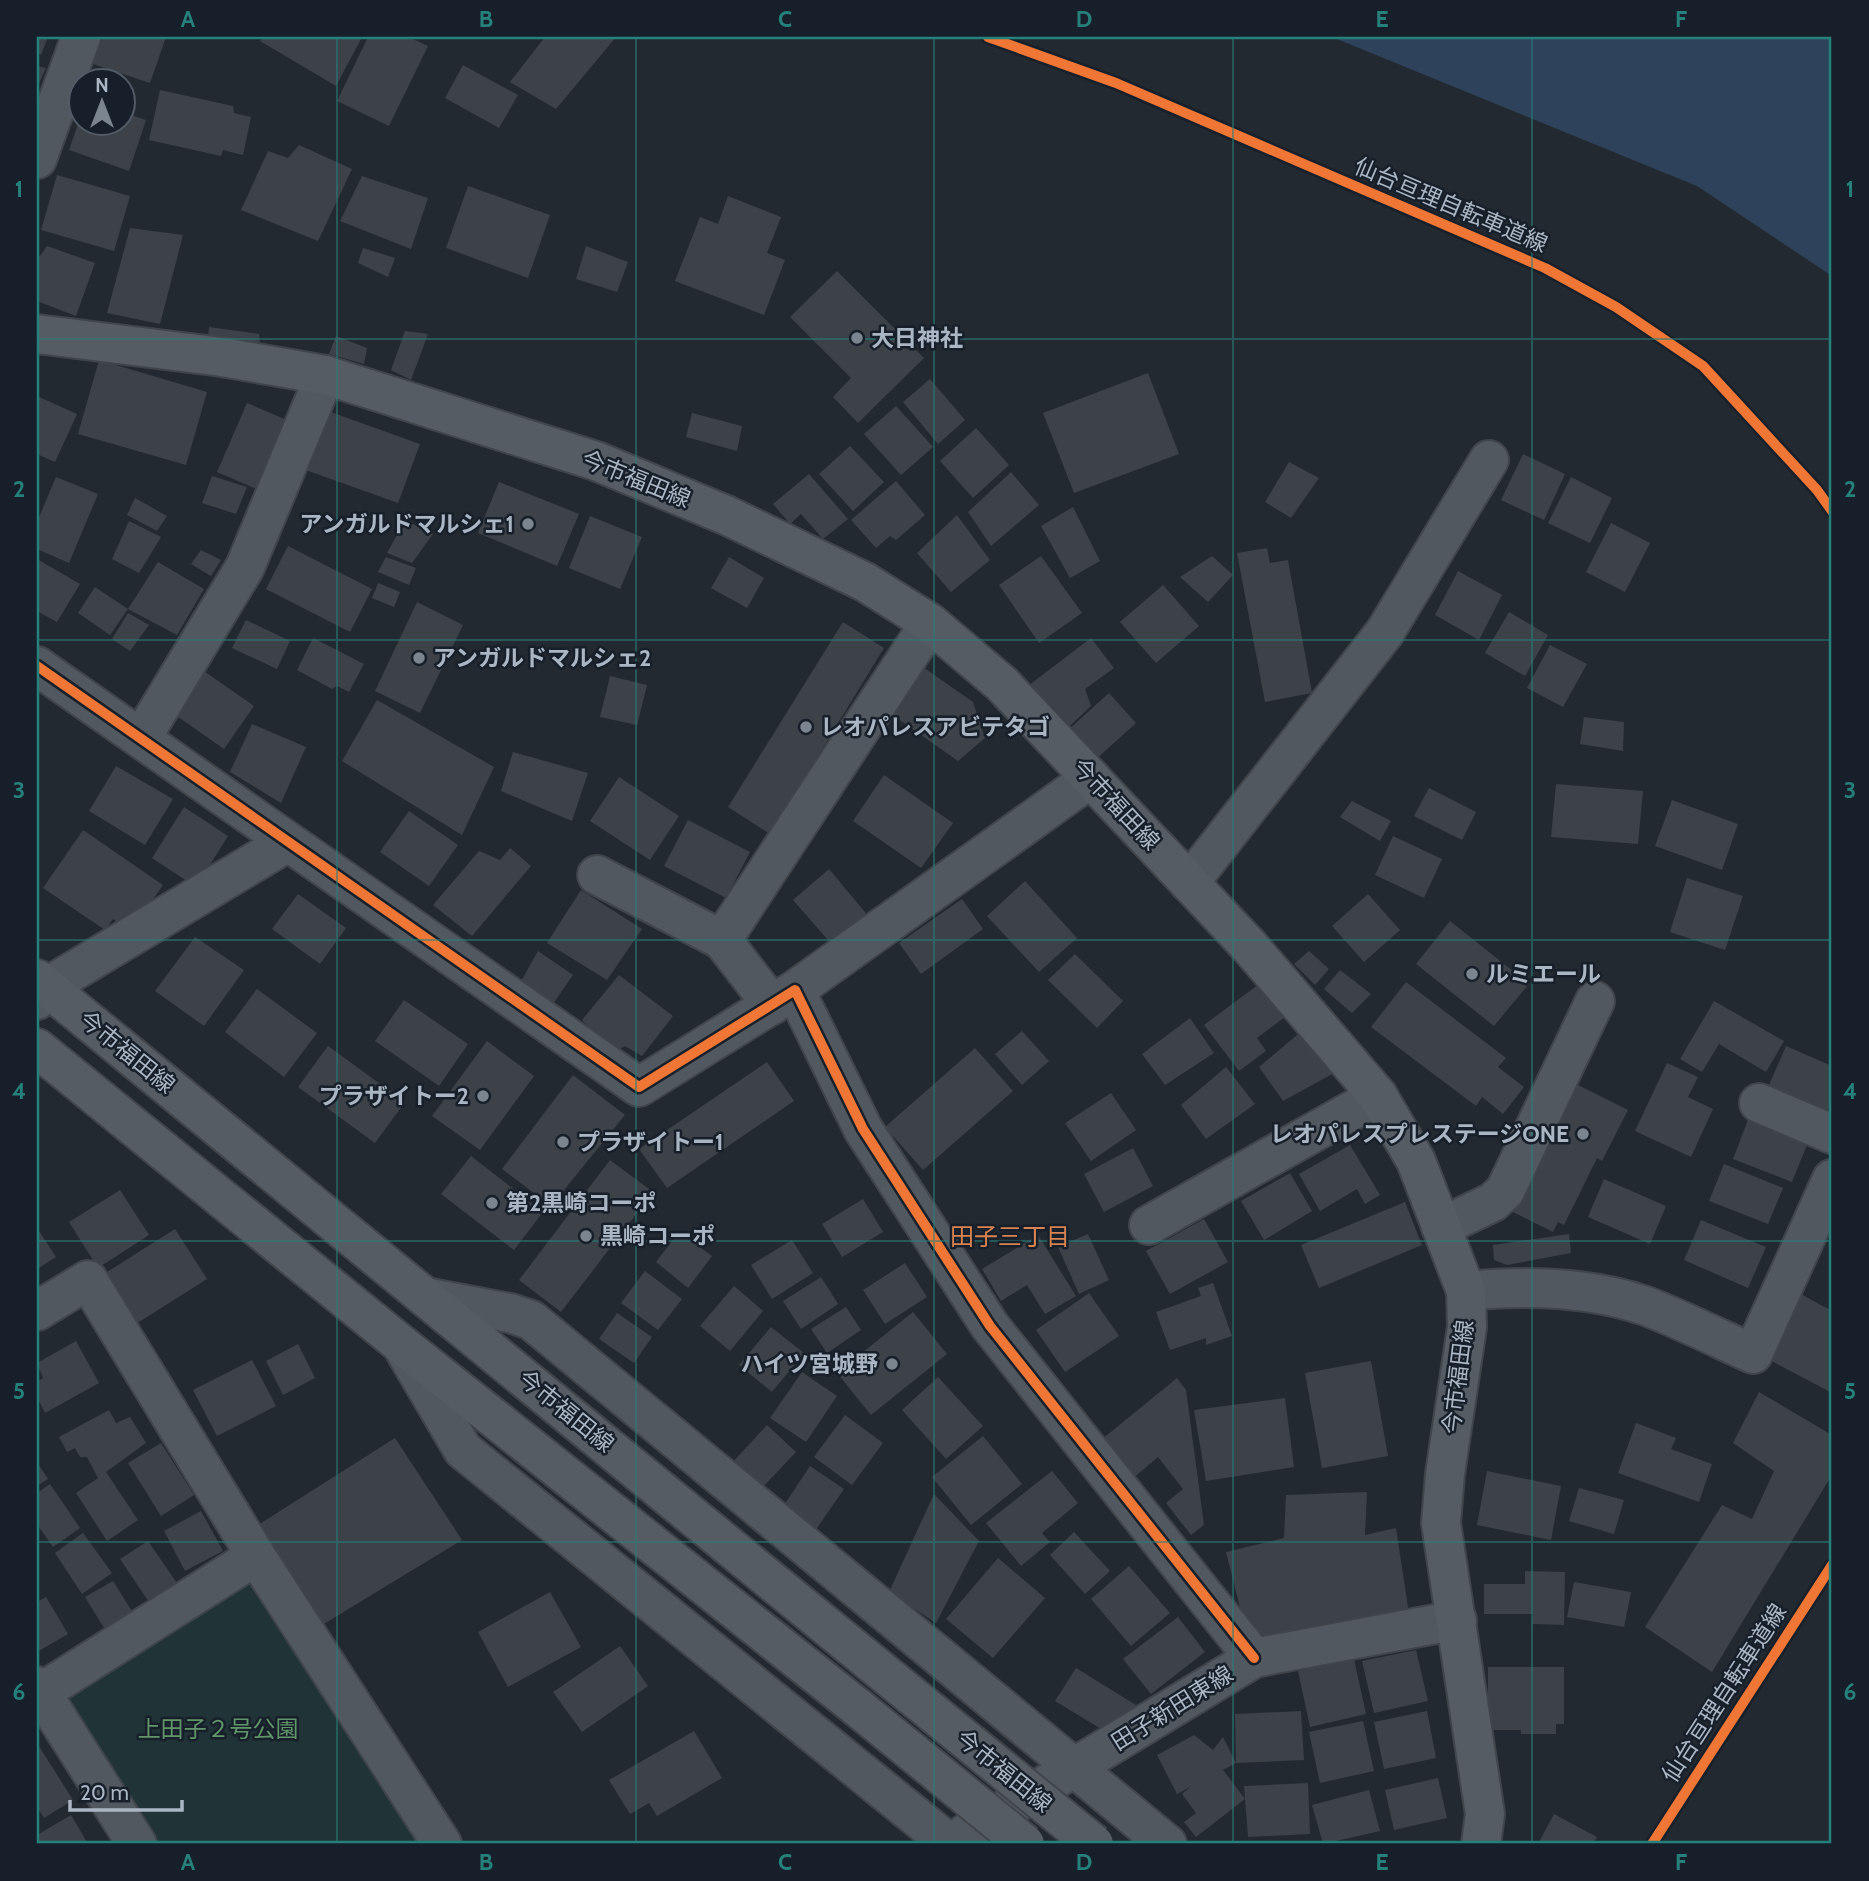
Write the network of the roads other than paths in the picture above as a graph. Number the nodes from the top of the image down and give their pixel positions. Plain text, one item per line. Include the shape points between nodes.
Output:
1 (81, 37) edge
2 (37, 159) edge
3 (37, 334) edge
4 (325, 375) junction
5 (1489, 460) dead end
6 (930, 623) junction
7 (37, 666) edge
8 (142, 737) junction
9 (1091, 778) junction
10 (288, 842) junction
11 (597, 875) dead end
12 (1189, 883) junction
13 (722, 940) junction
14 (40, 988) edge
15 (783, 998) junction
16 (1595, 1001) dead end
17 (37, 1048) edge
18 (1378, 1096) junction
19 (1759, 1103) dead end
20 (1832, 1134) edge
21 (1828, 1199) edge
22 (1149, 1225) dead end
23 (1441, 1227) junction
24 (1466, 1291) junction
25 (425, 1297) junction
26 (37, 1311) edge
27 (402, 1345) junction
28 (257, 1556) junction
29 (1457, 1620) junction
30 (1254, 1658) junction
31 (38, 1691) edge
32 (1076, 1767) junction
33 (137, 1844) edge
34 (442, 1844) edge
35 (949, 1844) edge
36 (1025, 1844) edge
37 (1094, 1844) edge
38 (1167, 1844) edge
39 (1481, 1844) edge

1 - 2 street
3 - 4 main road, 今市福田線
4 - 6 main road, 今市福田線 via 596,461 728,516 865,582
4 - 8 street via 245,567
5 - 12 street via 1385,632
6 - 9 main road, 今市福田線 via 1002,684
6 - 13 street
7 - 8 street
8 - 10 street
9 - 12 main road, 今市福田線
9 - 15 street
10 - 14 street
10 - 15 street via 639,1087
11 - 13 street
12 - 18 main road, 今市福田線
13 - 15 street
14 - 25 main road, 今市福田線
15 - 30 street via 990,1326
16 - 23 street via 1505,1191 1493,1202
17 - 27 main road, 今市福田線
18 - 22 street
18 - 23 main road, 今市福田線 via 1416,1161
19 - 20 street
21 - 24 street via 1753,1354 1645,1306 1597,1293 1517,1286
23 - 24 main road, 今市福田線
24 - 29 main road, 今市福田線 via 1467,1327 1441,1523
25 - 32 street via 531,1320
25 - 37 main road, 今市福田線, bridge
26 - 28 street via 88,1280
27 - 35 street via 463,1450
27 - 36 main road, 今市福田線, bridge
28 - 31 street
28 - 34 street
29 - 30 street, 田子新田東線
29 - 39 main road, 今市福田線 via 1485,1814
30 - 32 street, 田子新田東線
31 - 33 street
32 - 35 street, 田子新田東線
32 - 38 street

